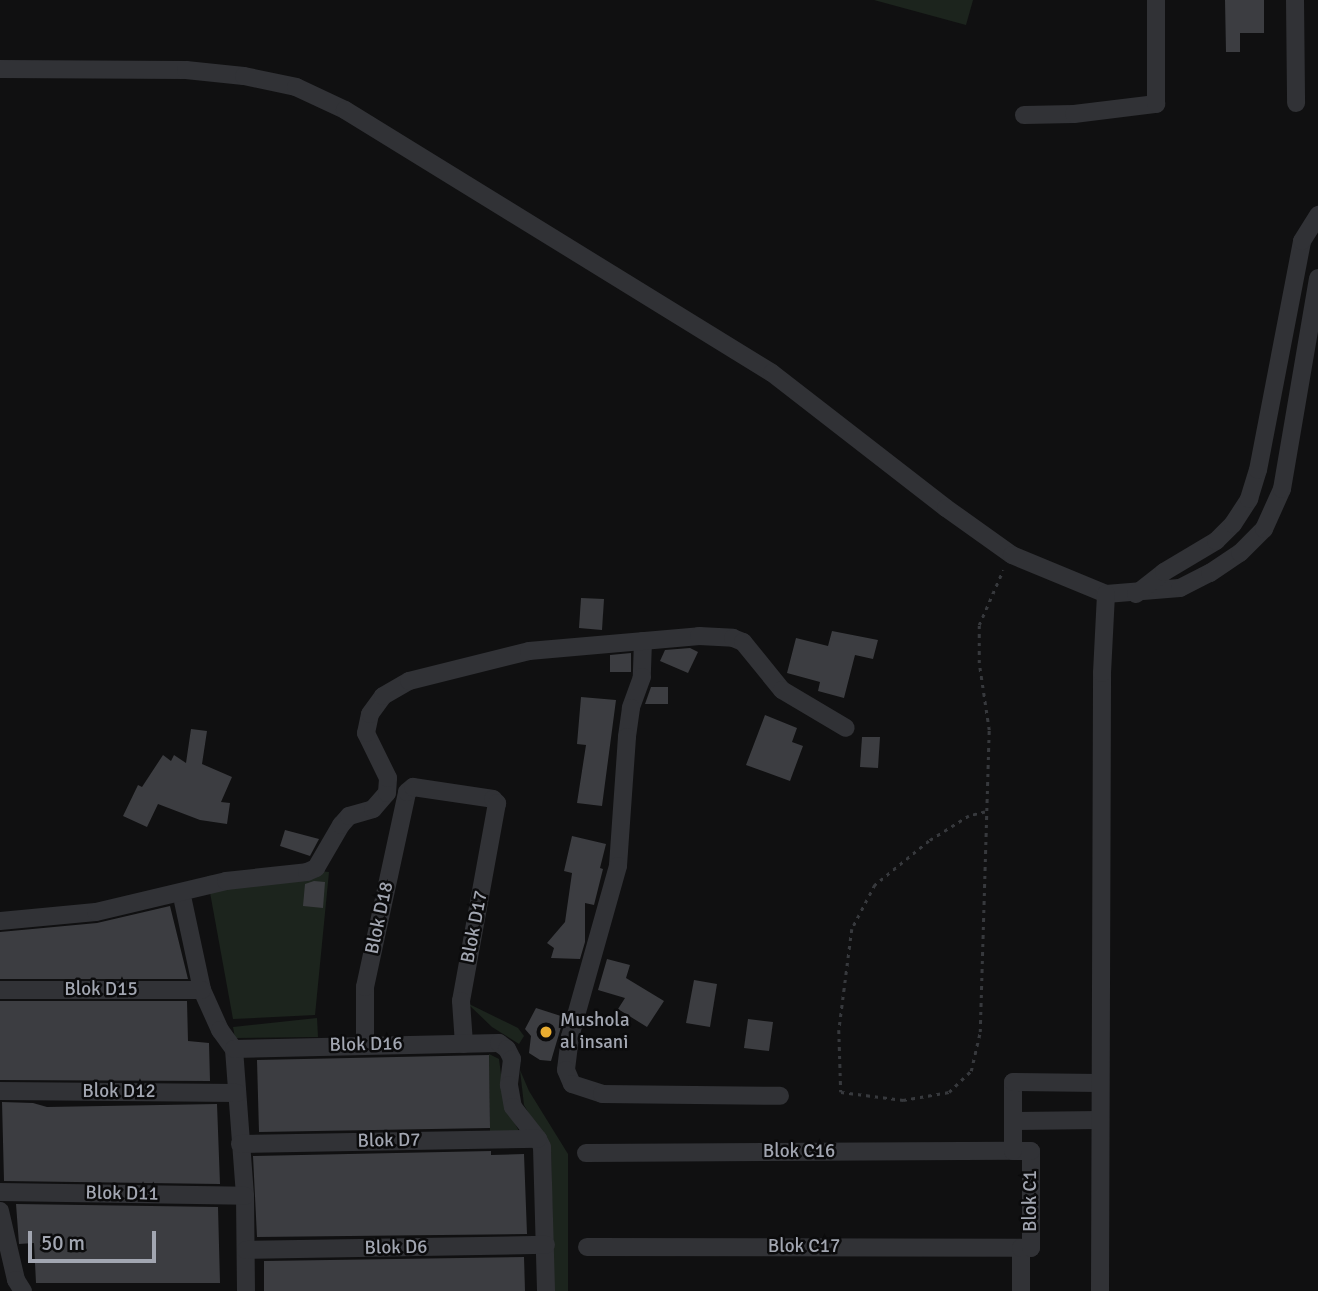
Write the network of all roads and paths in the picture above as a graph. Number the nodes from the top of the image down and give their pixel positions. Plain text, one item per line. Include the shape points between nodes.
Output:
1 (1156, 0) edge
2 (1295, 0) edge
3 (0, 69) edge
4 (1296, 103) dead end
5 (1024, 115) dead end
6 (1318, 215) edge
7 (1318, 278) edge
8 (1012, 555) junction
9 (1106, 594) junction
10 (1136, 594) junction
11 (643, 641) junction
12 (846, 728) dead end
13 (498, 810) joint
14 (985, 812) junction
15 (183, 901) dead end
16 (0, 921) edge
17 (0, 990) edge
18 (202, 990) junction
19 (464, 1044) junction
20 (365, 1045) junction
21 (234, 1048) junction
22 (1099, 1083) junction
23 (0, 1091) edge
24 (237, 1093) junction
25 (780, 1096) dead end
26 (1099, 1120) junction
27 (1013, 1121) junction
28 (538, 1139) junction
29 (240, 1144) junction
30 (1013, 1151) junction
31 (586, 1153) dead end
32 (0, 1192) edge
33 (245, 1196) junction
34 (0, 1211) edge
35 (546, 1245) junction
36 (587, 1247) dead end
37 (1020, 1248) junction
38 (246, 1250) junction
39 (1021, 1290) edge
40 (23, 1291) edge
41 (246, 1291) edge
42 (546, 1291) edge
43 (1100, 1291) edge

1 - 5 street via 1156,104
2 - 4 street
3 - 8 street via 186,70 244,76 296,87 345,110 772,373
6 - 10 street via 1302,242 1249,499 1216,541
7 - 10 street via 1282,489 1264,529 1210,573 1180,587
8 - 9 street
8 - 14 path via 996,580 979,625 979,663 989,730
9 - 10 street
9 - 22 street
11 - 12 street via 699,636 743,642 782,690
11 - 16 street via 528,651 409,681 383,696 370,714 366,733 388,778 387,793 373,809 349,816 335,832 321,862 307,872 226,881 96,912
11 - 25 street via 642,677 627,737 618,866 570,1037 566,1070 572,1084 602,1094
13 - 19 street, Blok D17 via 461,1002
13 - 20 street, Blok D18 via 492,799 413,787 407,792 365,987
14 - 14 path via 969,816 929,841 875,885 852,929 839,1030 841,1092 903,1100 950,1093 971,1071 980,1032
15 - 18 street
17 - 18 street, Blok D15
18 - 21 street via 220,1030
19 - 20 street, Blok D16
19 - 28 street, Blok D16 via 499,1043 508,1049 513,1107
20 - 21 street, Blok D16
21 - 24 street
22 - 26 street
22 - 27 street, Blok C1 via 1013,1082
23 - 24 street, Blok D12
24 - 29 street
26 - 27 street
26 - 43 street
27 - 30 street, Blok C1
28 - 29 street, Blok D7
28 - 35 street via 543,1155
29 - 33 street
30 - 31 street, Blok C16
30 - 37 street, Blok C1 via 1031,1151 1031,1248
32 - 33 street, Blok D11
33 - 38 street
34 - 40 street via 16,1280
35 - 38 street, Blok D6
35 - 42 street
36 - 37 street, Blok C17
37 - 39 street, Blok C1
38 - 41 street

